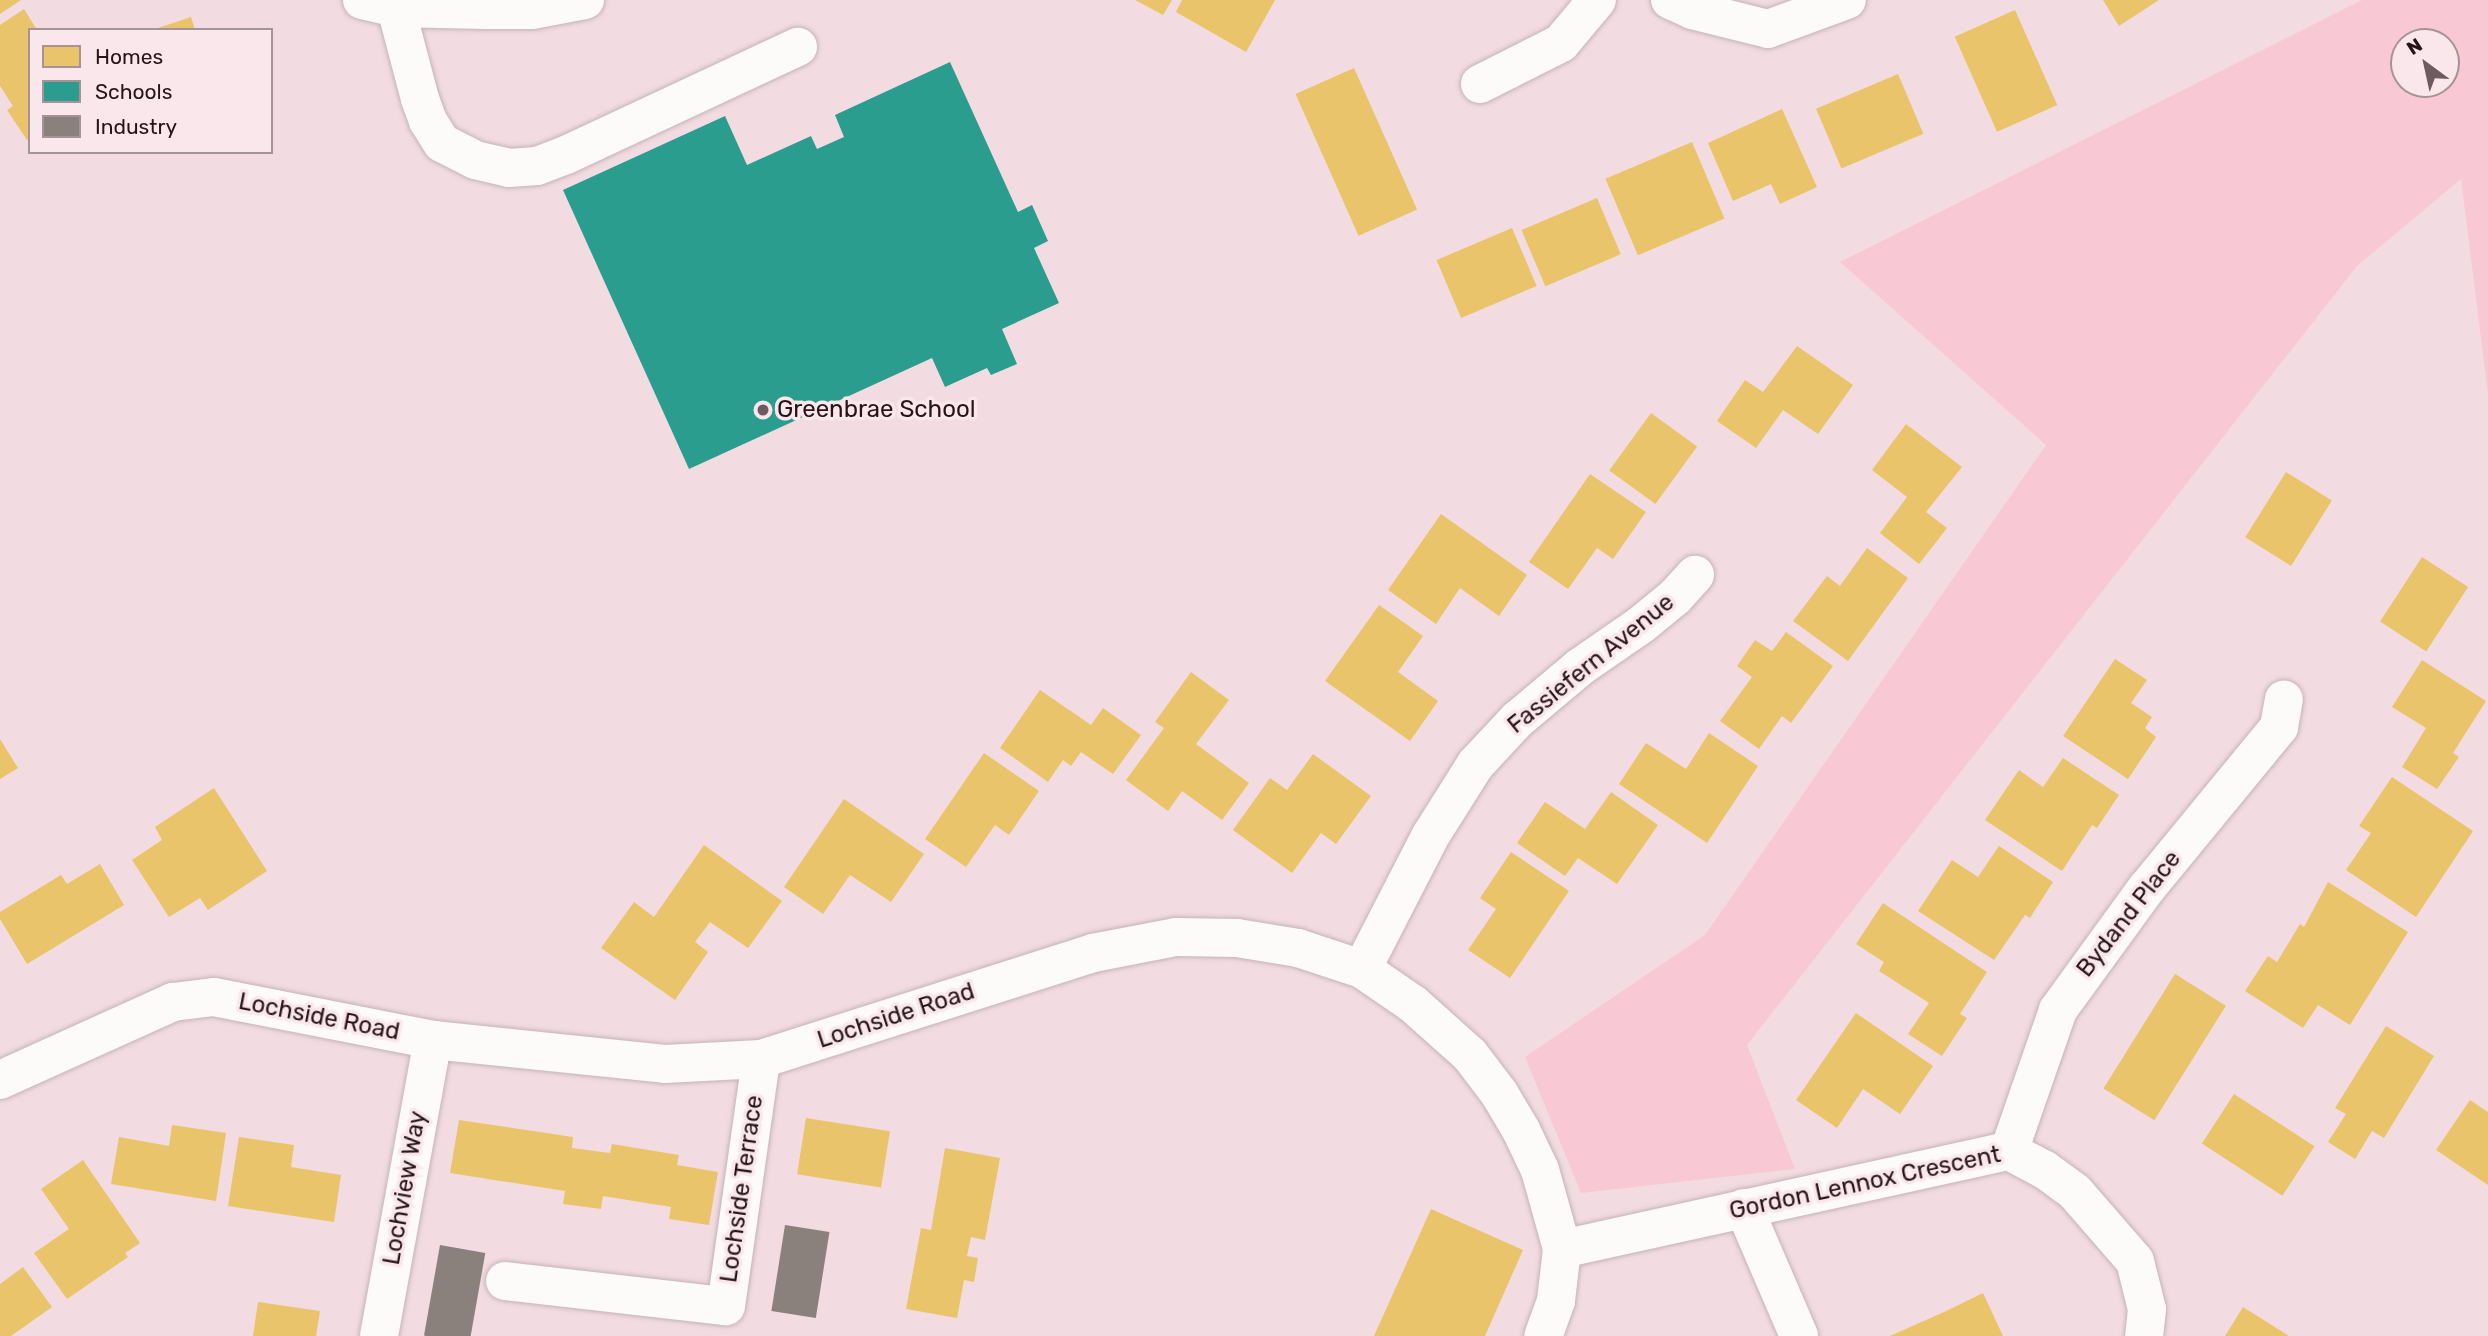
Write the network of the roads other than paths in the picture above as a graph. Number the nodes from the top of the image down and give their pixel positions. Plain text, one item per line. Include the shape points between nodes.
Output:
1 (585, 0) edge
2 (1597, 0) edge
3 (1670, 0) edge
4 (1847, 0) edge
5 (379, 4) edge
6 (798, 47) dead end
7 (1480, 84) dead end
8 (1695, 575) dead end
9 (2284, 699) dead end
10 (1362, 970) junction
11 (433, 1040) junction
12 (761, 1059) junction
13 (0, 1080) edge
14 (2010, 1151) junction
15 (1744, 1208) junction
16 (1562, 1249) junction
17 (505, 1281) dead end
18 (379, 1336) edge
19 (1543, 1336) edge
20 (1798, 1336) edge
21 (2144, 1336) edge

1 - 5 street via 532,10
2 - 7 street via 1560,43
3 - 4 street via 1768,29
5 - 6 street via 428,121 442,143 475,160 509,168 537,166 566,155
8 - 10 street, Fassiefern Avenue via 1650,618 1580,667 1517,720 1475,765 1431,835
9 - 14 street, Bydand Place via 2279,727 2146,889 2057,1010
10 - 12 street, Lochside Road via 1298,948 1237,938 1176,937 1094,953
10 - 16 street, Lochside Road via 1413,1004 1470,1055 1499,1093 1540,1170
11 - 12 street, Lochside Road via 665,1065
11 - 13 street, Lochside Road via 214,997 173,1002
11 - 18 street, Lochview Way
12 - 17 street, Lochside Terrace via 726,1306
14 - 15 street, Gordon Lennox Crescent
14 - 21 street, Gordon Lennox Crescent via 2075,1192 2135,1261 2147,1309
15 - 16 street, Gordon Lennox Crescent
15 - 20 street
16 - 19 street, Lochside Road via 1556,1301

